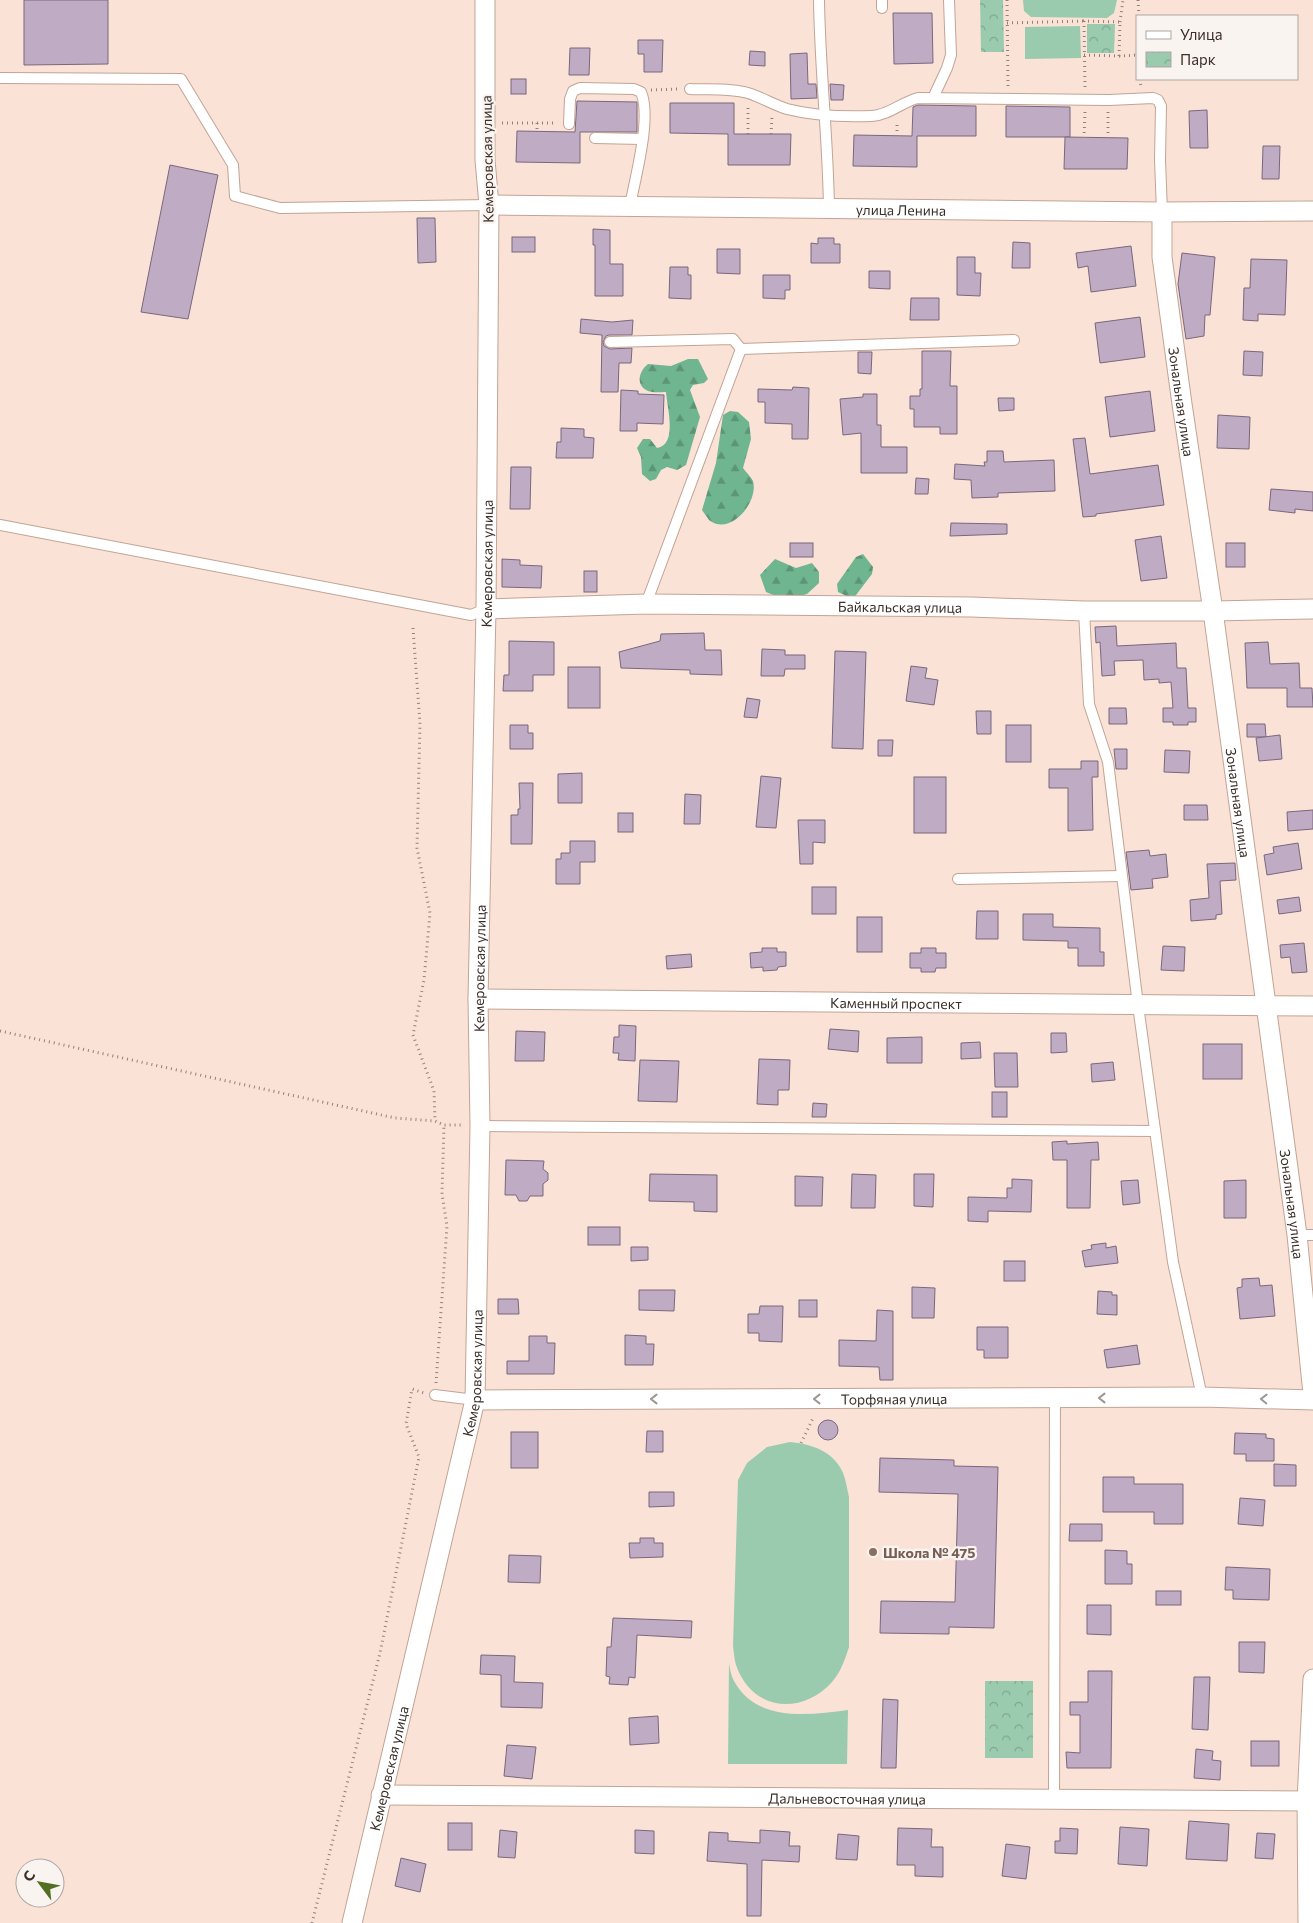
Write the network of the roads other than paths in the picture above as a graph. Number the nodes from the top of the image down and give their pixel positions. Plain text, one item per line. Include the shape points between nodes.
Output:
1 (485, 0) edge
2 (819, 0) edge
3 (949, 0) edge
4 (0, 78) edge
5 (690, 90) road end
6 (933, 98) junction
7 (825, 115) junction
8 (569, 124) road end
9 (595, 138) dead end
10 (642, 139) junction
11 (489, 205) junction
12 (630, 206) junction
13 (829, 208) junction
14 (1313, 211) edge
15 (1162, 212) junction
16 (1014, 340) dead end
17 (610, 342) dead end
18 (741, 349) junction
19 (0, 525) edge
20 (646, 604) junction
21 (486, 609) junction
22 (1313, 610) edge
23 (1084, 611) junction
24 (1213, 611) junction
25 (1122, 876) junction
26 (958, 879) dead end
27 (478, 999) junction
28 (1138, 1005) junction
29 (1266, 1005) junction
30 (1313, 1006) edge
31 (480, 1126) junction
32 (1155, 1131) junction
33 (1305, 1235) edge
34 (1313, 1394) edge
35 (435, 1396) road end
36 (1202, 1397) junction
37 (1055, 1398) junction
38 (476, 1400) junction
39 (1313, 1400) edge
40 (1313, 1679) edge
41 (380, 1795) junction
42 (1054, 1800) junction
43 (1310, 1801) edge
44 (352, 1923) edge
45 (1308, 1923) edge

1 - 11 street, Кемеровская улица via 485,160
2 - 7 lane
3 - 6 lane via 950,55
4 - 11 lane via 181,80 233,165 235,196 280,208
5 - 7 lane via 748,93 787,109
6 - 7 lane via 907,101 874,116
6 - 15 lane via 1158,100 1161,106
7 - 13 lane
8 - 10 lane via 573,91 580,88 634,89 641,92 644,100
9 - 10 lane
10 - 12 lane
11 - 12 street, улица Ленина
11 - 21 street, Кемеровская улица
12 - 13 street, улица Ленина
13 - 15 street, улица Ленина
14 - 15 street, улица Ленина
15 - 24 street, Зональная улица via 1162,257
16 - 18 lane
17 - 18 lane via 733,339
18 - 20 lane
19 - 21 lane via 471,615
20 - 21 street, Байкальская улица
20 - 23 street, Байкальская улица
21 - 27 street, Кемеровская улица
22 - 24 street, Байкальская улица
23 - 24 street, Байкальская улица
23 - 25 lane via 1089,704 1108,762
24 - 29 street, Зональная улица
25 - 26 lane
25 - 28 lane
27 - 28 street, Каменный проспект
27 - 31 street, Кемеровская улица
28 - 29 street, Каменный проспект
28 - 32 lane
29 - 30 street, Каменный проспект
29 - 33 street, Зональная улица
31 - 32 lane
31 - 38 street, Кемеровская улица
32 - 36 lane via 1173,1262
33 - 34 street, Зональная улица
35 - 38 lane
36 -> 37 street, Торфяная улица
39 -> 36 street, Торфяная улица
37 -> 38 street, Торфяная улица
37 - 42 lane
38 - 41 street, Кемеровская улица
40 - 43 street
41 - 42 street, Дальневосточная улица
41 - 44 street, Кемеровская улица
42 - 43 street, Дальневосточная улица
43 - 45 street

